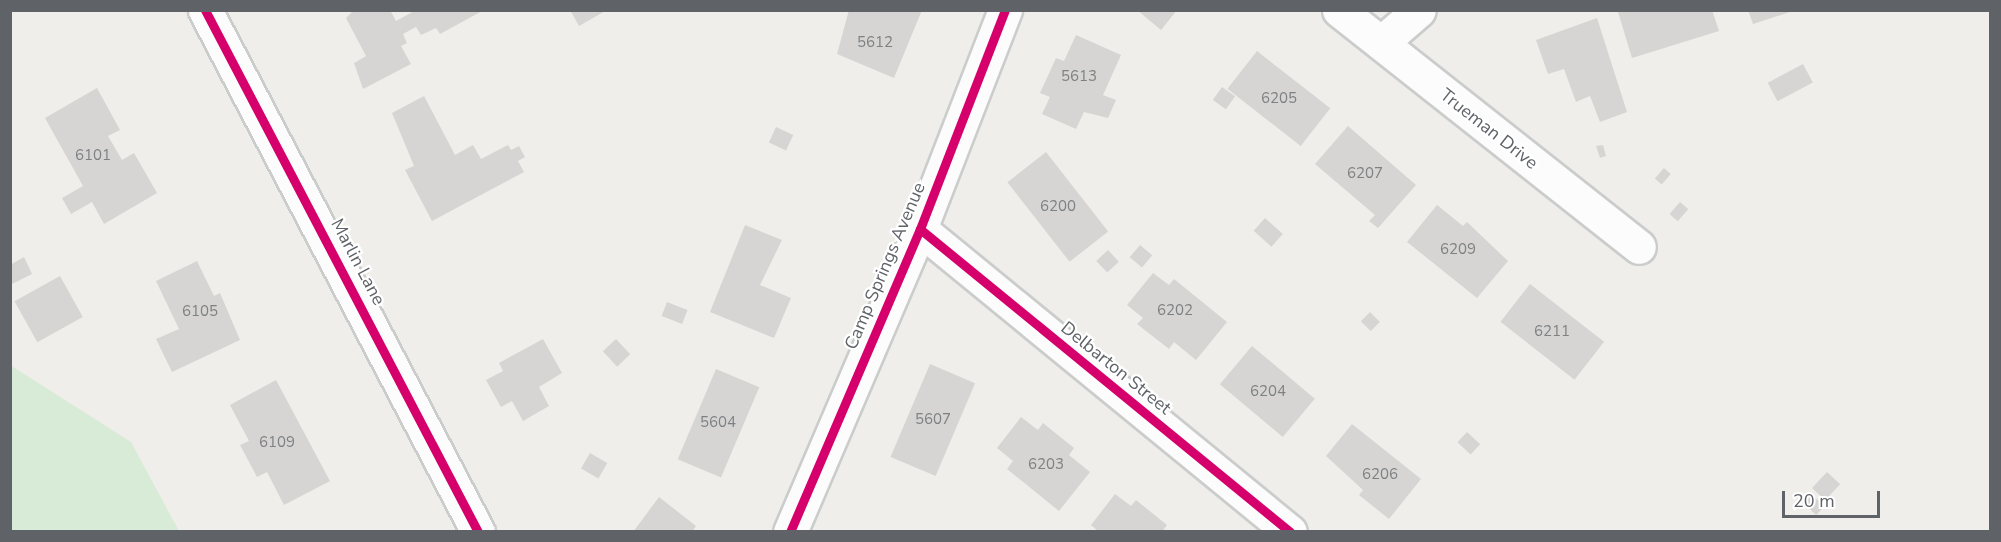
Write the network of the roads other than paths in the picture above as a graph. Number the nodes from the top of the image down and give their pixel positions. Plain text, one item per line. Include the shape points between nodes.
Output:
1 (205, 10) edge
2 (1005, 10) edge
3 (1339, 10) edge
4 (1419, 10) edge
5 (1381, 43) junction
6 (920, 229) junction
7 (1639, 248) dead end
8 (478, 531) edge
9 (790, 531) edge
10 (1290, 531) edge

1 - 8 street, Marlin Lane
2 - 6 street, Camp Springs Avenue
3 - 5 street, Trueman Drive
4 - 5 street
5 - 7 street, Trueman Drive
6 - 9 street, Camp Springs Avenue
6 - 10 street, Delbarton Street

